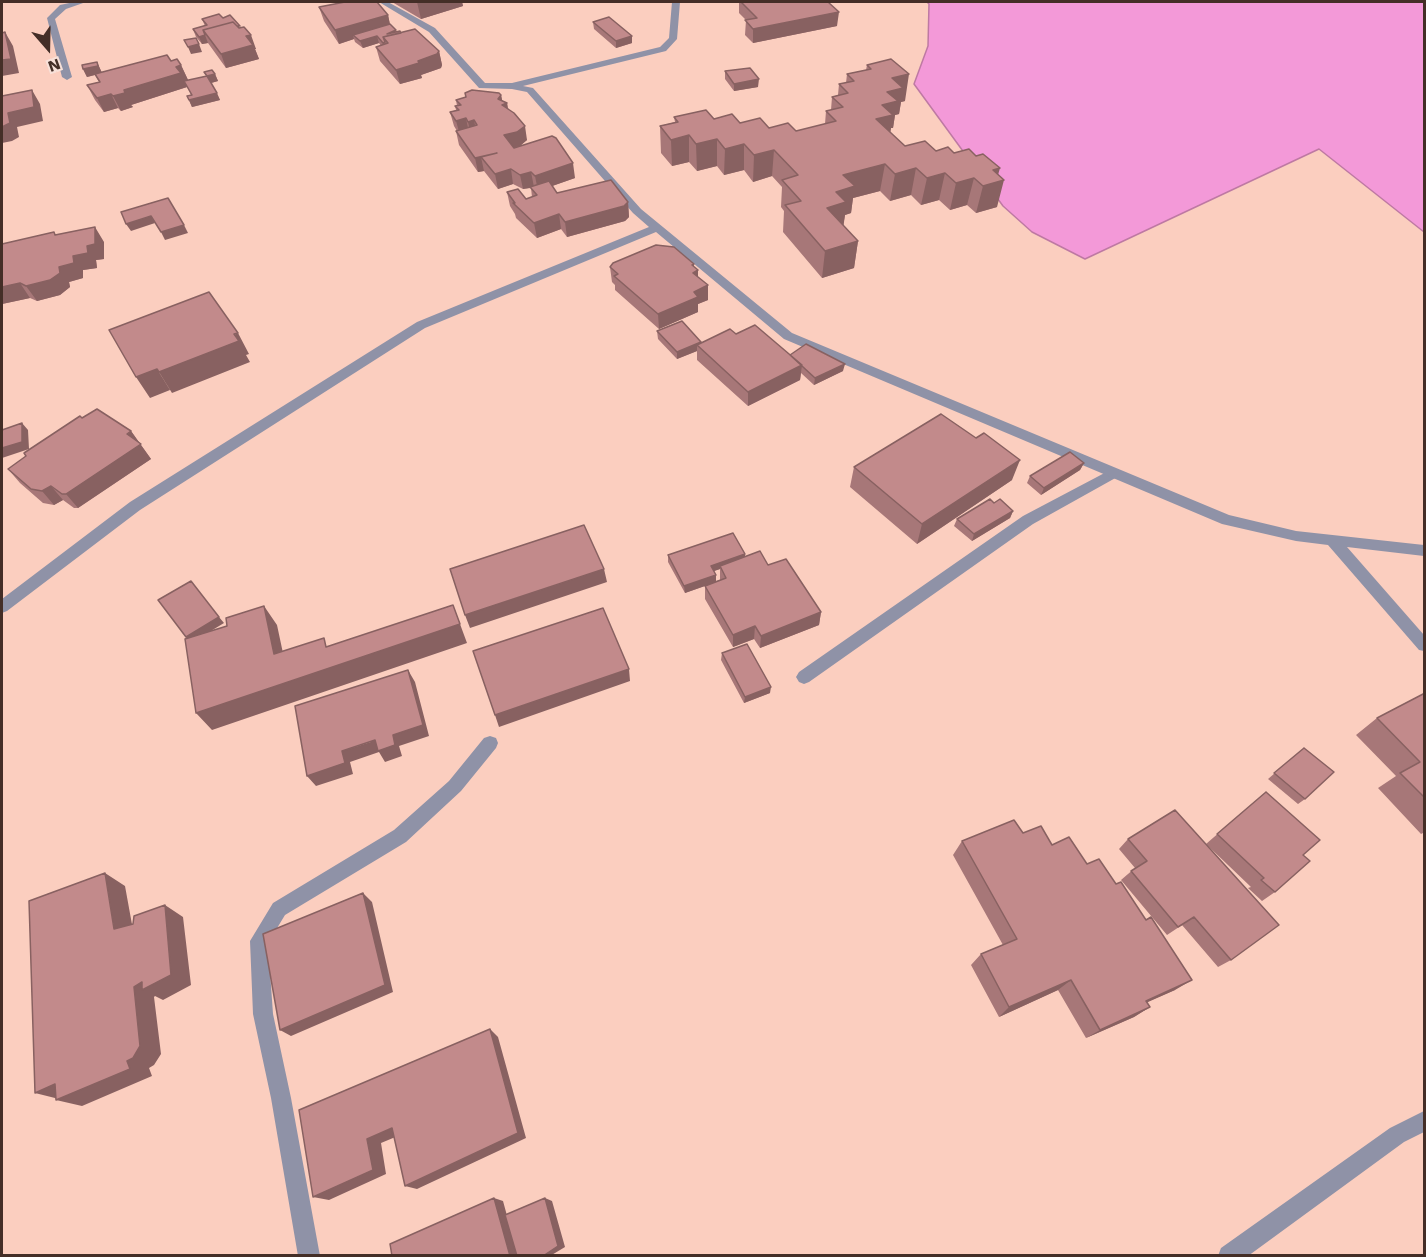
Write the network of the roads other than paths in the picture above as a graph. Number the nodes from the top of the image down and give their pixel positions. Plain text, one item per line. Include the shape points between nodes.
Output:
1 (75, 2) edge
2 (383, 2) edge
3 (676, 2) edge
4 (67, 77) dead end
5 (512, 86) junction
6 (658, 227) junction
7 (1114, 473) junction
8 (1332, 540) junction
9 (1425, 550) edge
10 (2, 607) edge
11 (1425, 645) edge
12 (804, 677) dead end
13 (490, 743) dead end
14 (1425, 1121) edge
15 (309, 1256) edge
16 (1229, 1256) edge

1 - 4 street via 51,18
2 - 5 street via 432,30 482,86
3 - 5 street via 673,39 663,48
5 - 6 street via 530,90 638,211
6 - 7 street via 788,336
6 - 10 street via 421,324 135,506
7 - 8 street via 1227,520
7 - 12 street via 1028,520
8 - 9 street
8 - 11 street
13 - 15 street via 455,786 400,836 279,909 259,941 263,1014
14 - 16 street via 1397,1135

